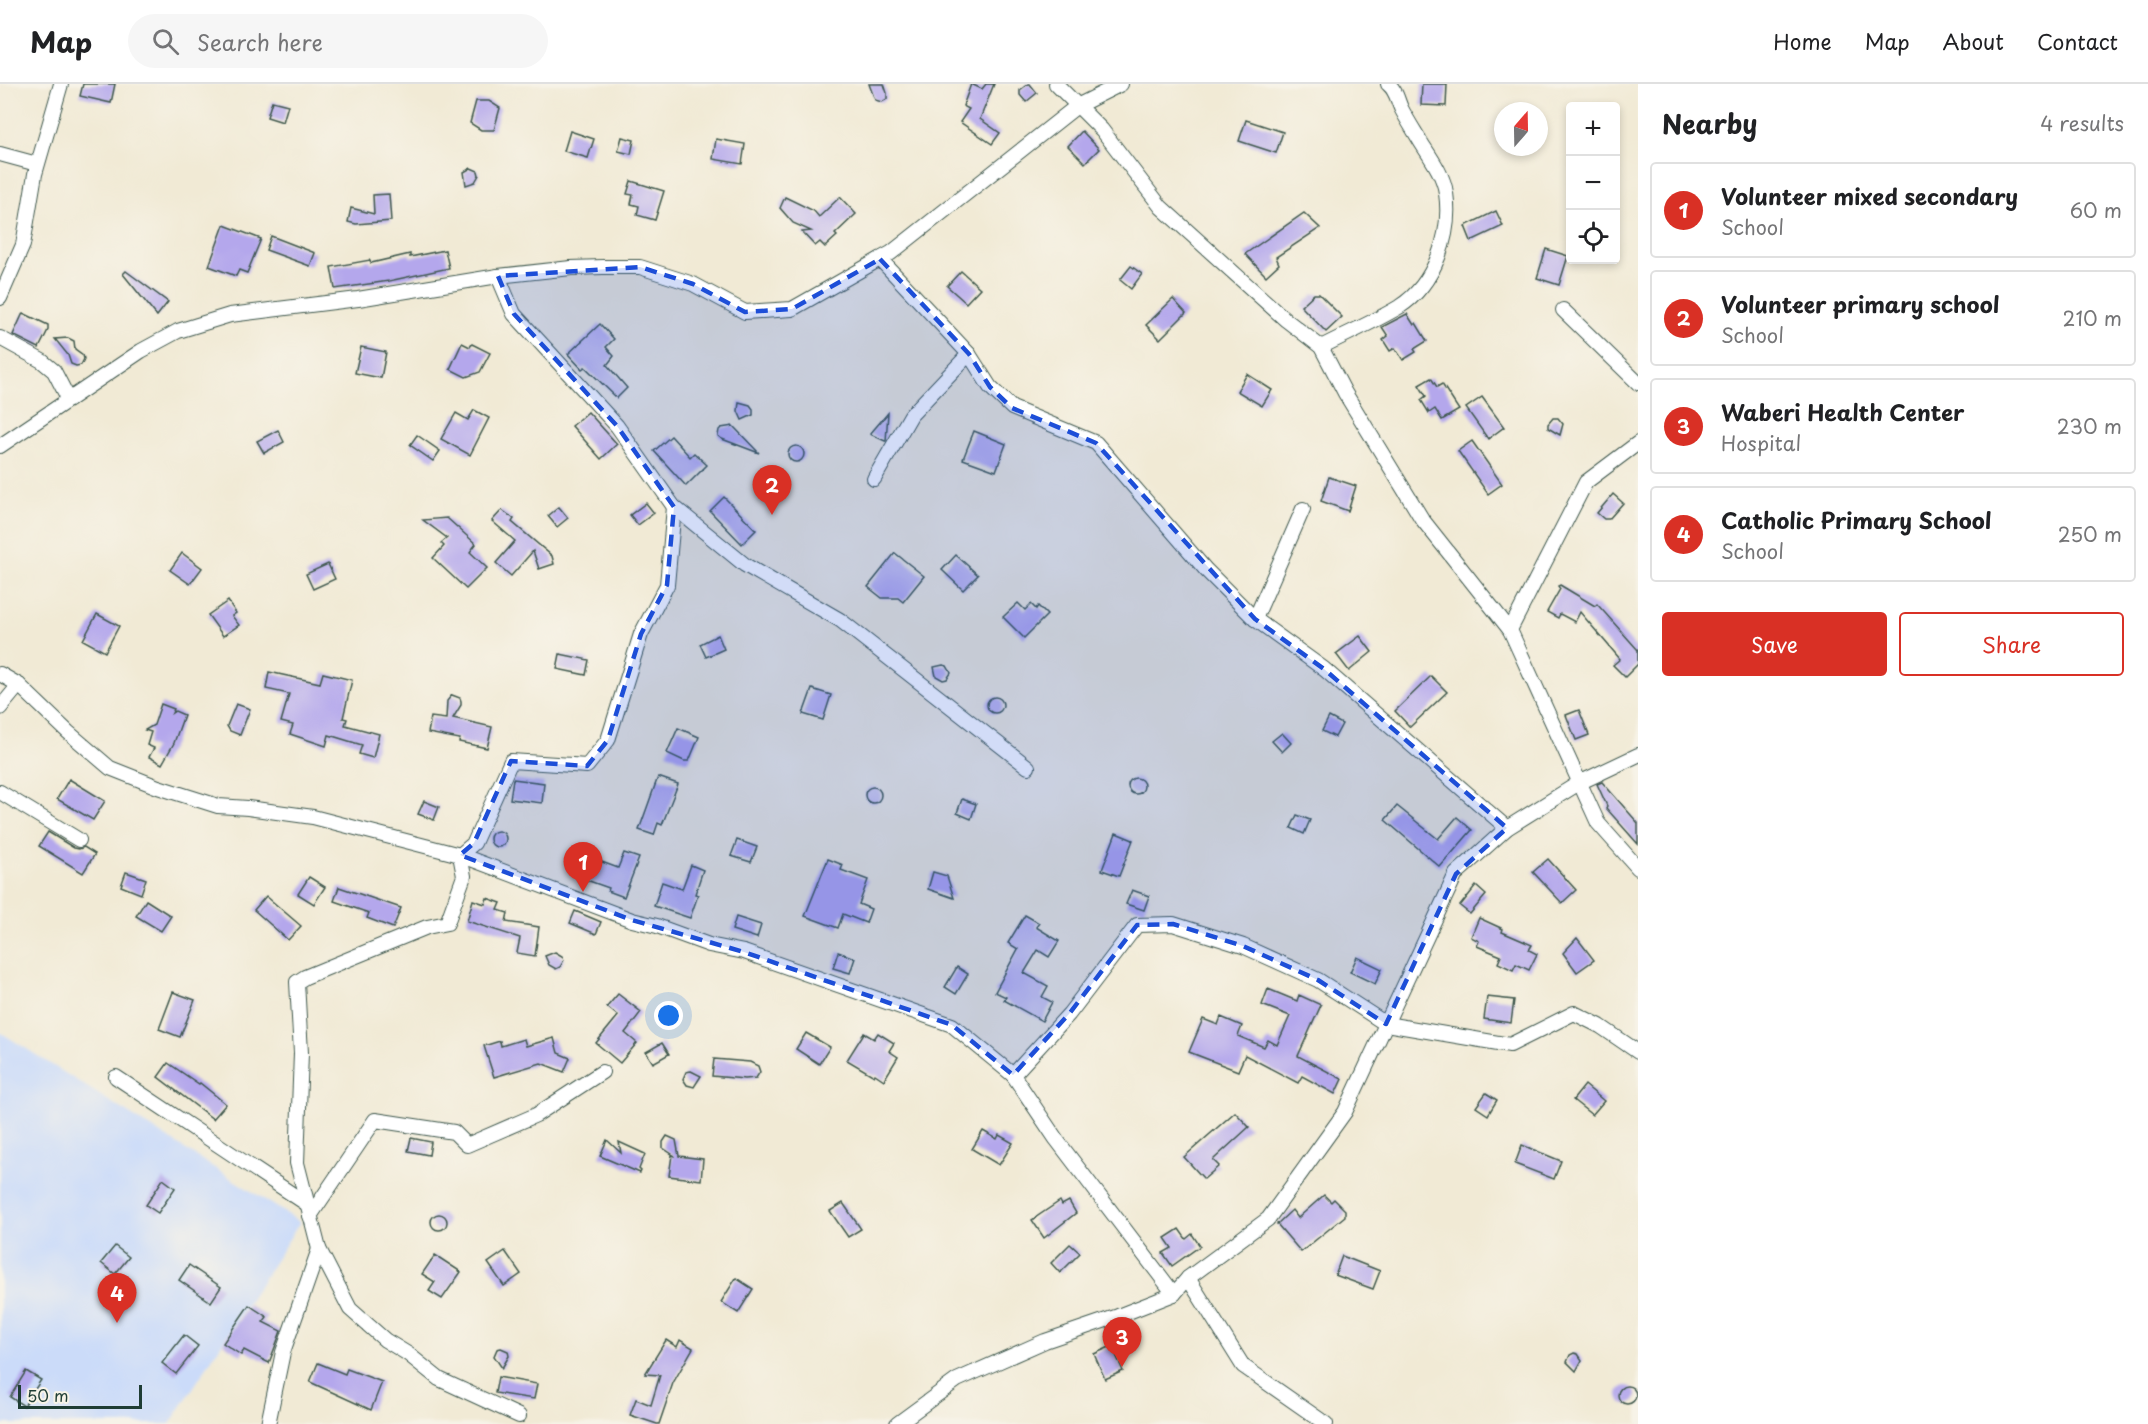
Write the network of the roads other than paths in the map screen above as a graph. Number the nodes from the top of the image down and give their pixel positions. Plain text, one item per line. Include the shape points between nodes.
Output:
1 (61, 84) edge
2 (1056, 84) edge
3 (1121, 84) edge
4 (1388, 84) edge
5 (1077, 106) junction
6 (0, 154) edge
7 (37, 164) junction
8 (880, 259) junction
9 (498, 276) junction
10 (0, 298) edge
11 (1563, 310) dead end
12 (0, 338) edge
13 (1321, 347) junction
14 (969, 354) junction
15 (1638, 383) edge
16 (69, 400) junction
17 (1638, 443) edge
18 (0, 446) edge
19 (874, 479) dead end
20 (674, 507) junction
21 (1304, 509) dead end
22 (1255, 619) junction
23 (1510, 630) junction
24 (0, 674) edge
25 (20, 685) junction
26 (0, 708) edge
27 (1638, 755) edge
28 (1028, 767) dead end
29 (1579, 783) junction
30 (0, 792) edge
31 (1507, 828) junction
32 (79, 840) dead end
33 (460, 855) junction
34 (1638, 868) edge
35 (1386, 1024) junction
36 (1638, 1052) edge
37 (602, 1072) dead end
38 (1013, 1075) junction
39 (116, 1077) dead end
40 (308, 1210) junction
41 (319, 1249) junction
42 (1188, 1278) junction
43 (1174, 1294) junction
44 (519, 1416) dead end
45 (268, 1424) edge
46 (897, 1424) edge
47 (1326, 1424) edge

1 - 7 street
2 - 5 street
3 - 5 street
4 - 13 street via 1444,184 1444,239 1436,263 1411,297
5 - 8 street
5 - 13 street via 1102,130 1161,207
6 - 7 street
7 - 10 street via 23,246
8 - 9 street via 792,309 745,312 693,284 640,267 571,268
8 - 14 street
9 - 16 street via 230,315 178,331
9 - 20 street via 514,314 617,426
11 - 15 street
12 - 16 street via 54,371
13 - 23 street via 1422,519
14 - 19 street via 911,416
14 - 22 street via 990,387 1012,408 1096,443 1206,570
16 - 18 street
17 - 23 street via 1586,482
20 - 28 street via 745,565 840,620
20 - 33 street via 667,585 641,634 608,740 586,766 510,761 474,843
21 - 22 street
22 - 31 street via 1324,669
23 - 29 street
24 - 25 street
25 - 26 street
25 - 33 street via 110,768 158,787 218,806 313,818
27 - 29 street
29 - 31 street
29 - 34 street via 1598,823
30 - 32 street
31 - 35 street via 1456,874
33 - 38 street via 632,920 744,952 951,1025
33 - 40 street via 464,876 447,923 427,927 297,982 301,1053 297,1163
35 - 36 street via 1510,1045 1575,1013
35 - 38 street via 1318,980 1243,946 1173,924 1137,925 1069,1014
35 - 42 street via 1345,1112 1268,1219
37 - 40 street via 536,1115 467,1145 454,1132 375,1120
38 - 43 street via 1070,1158
39 - 40 street
40 - 41 street
41 - 44 street via 350,1309 385,1340 439,1379
41 - 45 street via 283,1352
42 - 43 street
42 - 47 street via 1243,1366
43 - 46 street via 1045,1341 957,1380

